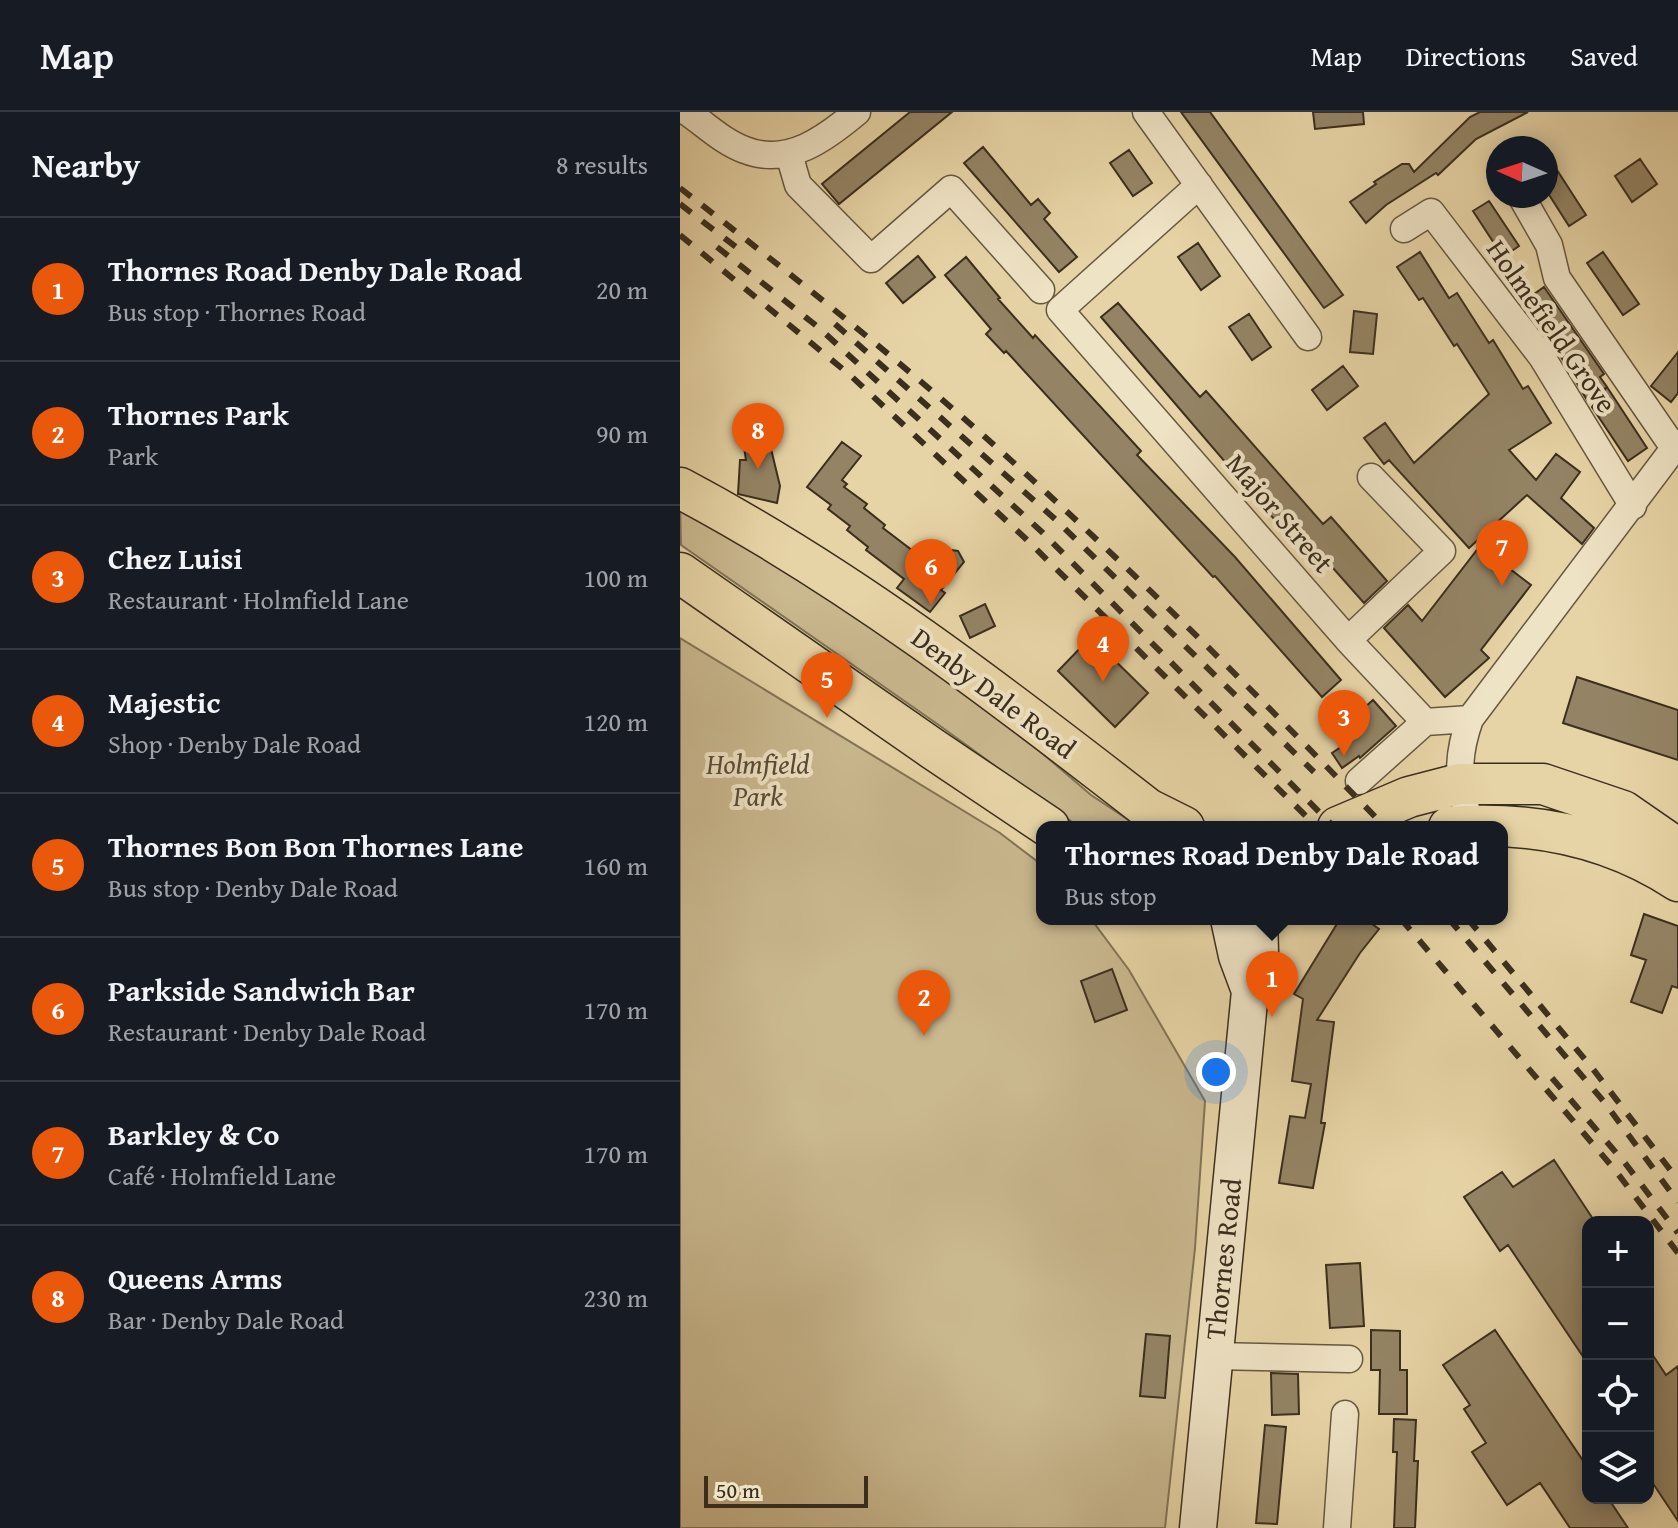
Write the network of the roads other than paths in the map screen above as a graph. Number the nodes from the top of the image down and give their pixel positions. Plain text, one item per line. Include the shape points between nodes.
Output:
1 (857, 112) edge
2 (1146, 112) edge
3 (689, 113) edge
4 (789, 154) junction
5 (1199, 185) junction
6 (1528, 208) edge
7 (1404, 229) dead end
8 (1041, 290) dead end
9 (1308, 337) dead end
10 (1676, 446) edge
11 (1371, 477) dead end
12 (680, 488) edge
13 (1633, 506) junction
14 (680, 573) edge
15 (1348, 640) junction
16 (1470, 719) junction
17 (1425, 722) junction
18 (1359, 781) dead end
19 (1459, 784) junction
20 (1155, 818) edge
21 (1040, 821) edge
22 (1352, 821) edge
23 (1459, 821) edge
24 (1508, 827) edge
25 (1678, 849) edge
26 (1630, 854) junction
27 (1678, 881) edge
28 (1230, 925) edge
29 (1259, 925) edge
30 (1250, 991) junction
31 (1213, 1356) junction
32 (1349, 1359) dead end
33 (1345, 1414) dead end
34 (1198, 1528) edge
35 (1337, 1528) edge

1 - 4 street via 814,144
2 - 5 street
3 - 4 street via 747,151
4 - 8 street via 798,185 871,259 951,189
5 - 9 street
5 - 15 street, Major Street via 1060,310
6 - 10 street via 1549,245 1557,278
7 - 13 street, Holmefield Grove via 1431,212 1542,357
10 - 13 street
11 - 15 street via 1442,551
12 - 20 main road, Denby Dale Road via 737,518 944,652
13 - 16 street
14 - 21 main road
15 - 17 street, Major Street
16 - 17 street
16 - 19 street via 1461,744
17 - 18 street
19 - 22 main road via 1409,797
19 - 23 street
19 - 25 main road via 1543,784 1577,794 1623,811
19 - 26 main road via 1471,797 1486,802 1564,814 1599,830
24 - 26 main road via 1543,828
26 - 27 main road
28 - 30 main road, Thornes Road
29 - 30 main road, Thornes Road via 1260,953
30 - 31 main road, Thornes Road
31 - 32 street
31 - 34 main road, Thornes Road
33 - 35 street

